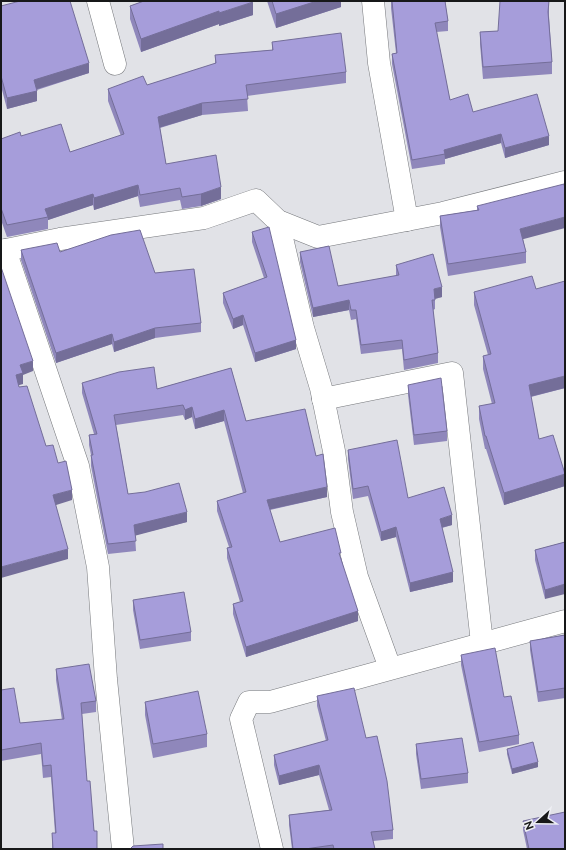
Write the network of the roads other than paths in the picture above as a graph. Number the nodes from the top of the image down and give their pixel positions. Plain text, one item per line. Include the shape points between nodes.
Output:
1 (98, 1) edge
2 (373, 1) edge
3 (115, 64) dead end
4 (565, 182) edge
5 (407, 220) junction
6 (278, 221) junction
7 (3, 250) edge
8 (323, 400) junction
9 (565, 621) edge
10 (482, 643) junction
11 (390, 668) junction
12 (123, 849) edge
13 (272, 849) edge

1 - 3 street
2 - 5 street via 379,63
4 - 5 street
5 - 6 street via 318,237
6 - 7 street via 256,200 204,218
6 - 8 street
7 - 12 street via 78,466 96,559
8 - 10 street via 452,373
8 - 11 street via 356,577
9 - 10 street
10 - 11 street
11 - 13 street via 270,702 249,702 241,719

